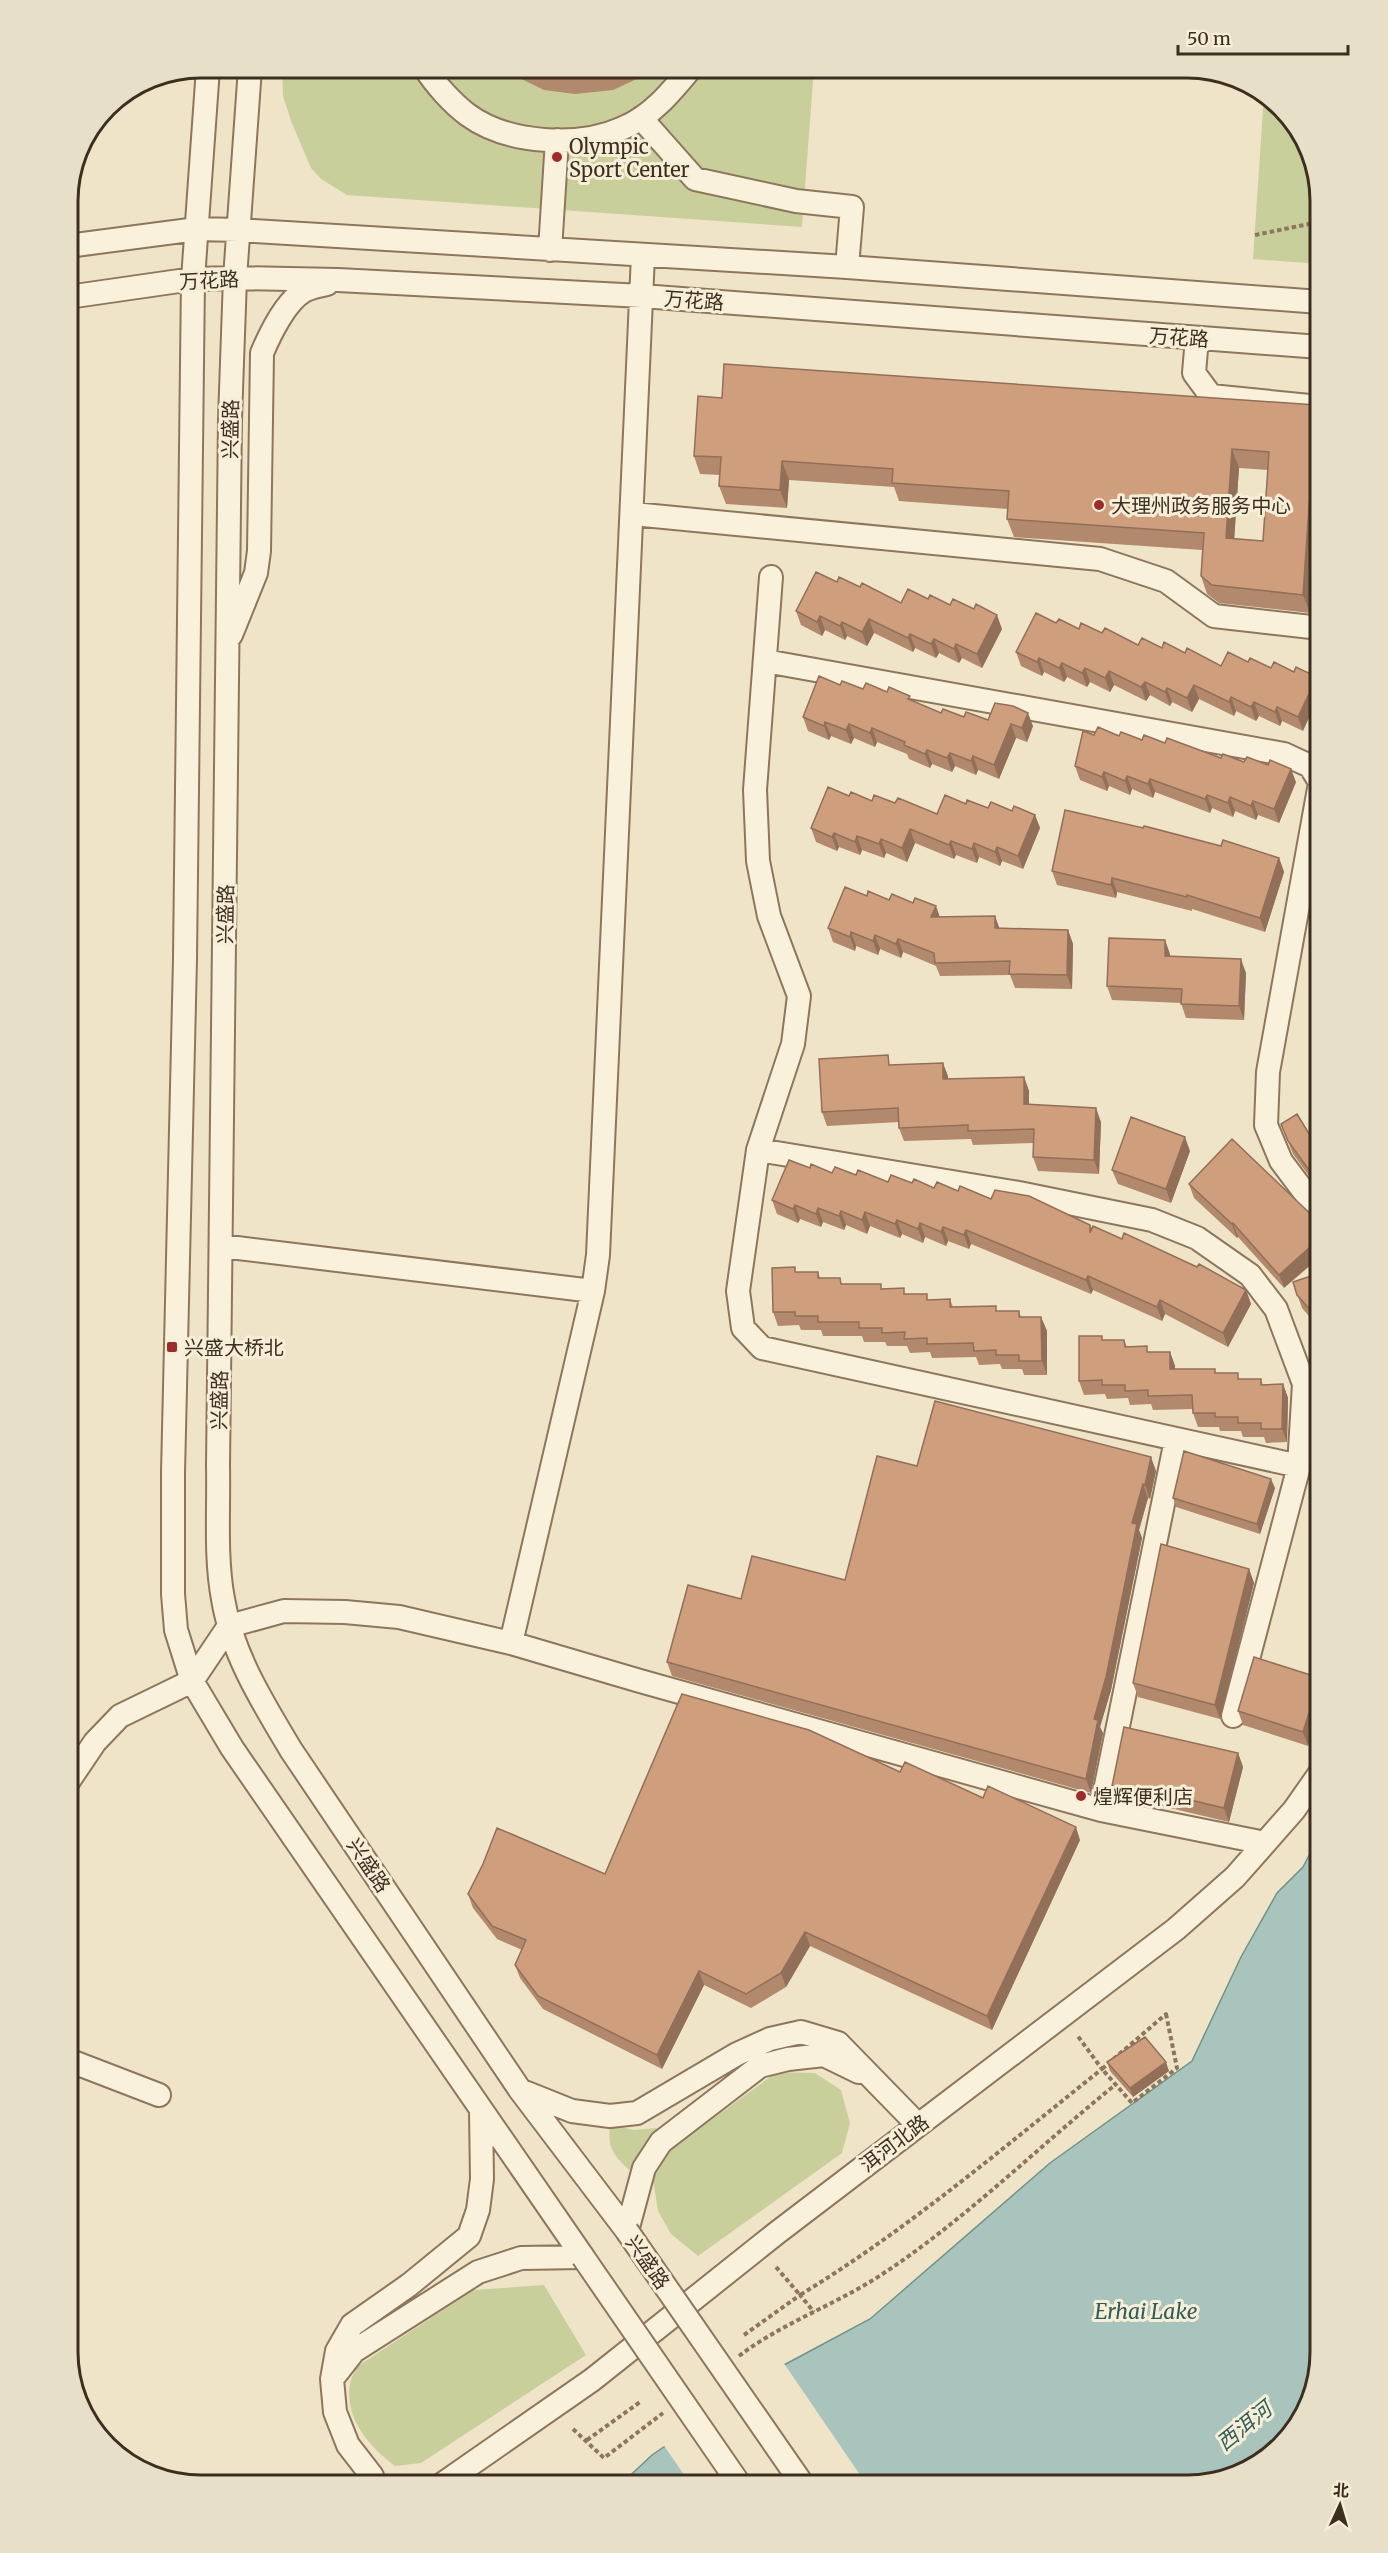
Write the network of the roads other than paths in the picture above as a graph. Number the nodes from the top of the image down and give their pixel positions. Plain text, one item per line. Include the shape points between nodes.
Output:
1 (207, 78) edge
2 (249, 78) edge
3 (433, 78) edge
4 (683, 78) edge
5 (641, 118) junction
6 (557, 140) junction
7 (197, 229) junction
8 (238, 231) junction
9 (78, 245) edge
10 (550, 250) junction
11 (643, 255) junction
12 (847, 267) junction
13 (235, 278) junction
14 (193, 279) junction
15 (338, 280) junction
16 (78, 296) edge
17 (642, 296) junction
18 (1310, 301) edge
19 (1197, 338) junction
20 (1310, 346) edge
21 (1310, 406) edge
22 (633, 514) junction
23 (771, 577) dead end
24 (1310, 627) edge
25 (226, 648) junction
26 (765, 661) junction
27 (1310, 766) edge
28 (1310, 838) edge
29 (758, 1150) junction
30 (1310, 1200) edge
31 (221, 1246) junction
32 (593, 1291) junction
33 (1310, 1375) edge
34 (1310, 1392) edge
35 (1176, 1440) junction
36 (1299, 1466) junction
37 (230, 1626) junction
38 (511, 1643) junction
39 (192, 1681) junction
40 (1233, 1716) dead end
41 (78, 1767) edge
42 (1310, 1787) edge
43 (1101, 1810) junction
44 (1265, 1843) junction
45 (78, 2064) edge
46 (877, 2081) junction
47 (520, 2090) junction
48 (159, 2095) dead end
49 (481, 2110) junction
50 (918, 2125) junction
51 (627, 2231) junction
52 (583, 2257) junction
53 (332, 2379) junction
54 (372, 2475) edge
55 (455, 2475) edge
56 (733, 2475) edge
57 (796, 2475) edge

1 - 7 street, 兴盛路
2 - 8 street, 兴盛路
3 - 6 street via 469,115 500,131
4 - 5 street
5 - 6 street via 603,136
5 - 12 street via 695,179 795,201 852,207
6 - 10 street
7 - 8 street
7 - 9 street
7 - 14 street, 兴盛路
8 - 10 street
8 - 13 street, 兴盛路
10 - 11 street
11 - 12 street
11 - 17 street
12 - 18 street
13 - 14 street, 万花路
13 - 15 street, 万花路
13 - 25 street, 兴盛路
14 - 16 street, 万花路
14 - 39 street, 兴盛路 via 173,1572 176,1630
15 - 17 street, 万花路
15 - 25 street via 305,290 295,298 270,333 262,353 259,551 256,573
17 - 19 street, 万花路
17 - 22 street
19 - 20 street, 万花路
19 - 21 street via 1194,373 1211,396
22 - 24 street via 1100,560 1166,581 1214,616
22 - 32 street via 598,1255
23 - 26 street
25 - 31 street, 兴盛路
26 - 27 street via 1284,754
26 - 29 street via 755,790 758,861 770,916 799,996 793,1044
28 - 30 street via 1268,1072 1266,1125 1281,1161
29 - 33 street via 1099,1207 1152,1220 1197,1238 1250,1275 1276,1309
29 - 35 street via 738,1291 743,1328 762,1348
31 - 32 street
31 - 37 street, 兴盛路 via 220,1579
32 - 38 street
34 - 36 street
35 - 36 street
35 - 43 street
36 - 40 street
37 - 38 street via 284,1611 345,1612 399,1617
37 - 39 street
37 - 47 street, 兴盛路 via 259,1696 291,1750
38 - 43 street
39 - 41 street via 120,1716
39 - 49 street, 兴盛路 via 232,1748
42 - 44 street, 洱河北路
43 - 44 street
44 - 50 street, 洱河北路 via 1176,1929
45 - 48 street
46 - 47 street via 838,2043 801,2032 770,2039 737,2054 637,2113 610,2116 572,2111
46 - 50 street
46 - 51 street via 824,2055 760,2066 661,2142 644,2168
47 - 51 street, 兴盛路
49 - 52 street, 兴盛路
49 - 53 street via 482,2179 469,2236 351,2325 337,2351
50 - 55 street, 洱河北路 via 592,2380
51 - 57 street, 兴盛路, bridge
52 - 53 street via 521,2258 478,2272 354,2351
52 - 56 street, 兴盛路, bridge
53 - 54 street via 335,2412 348,2445

